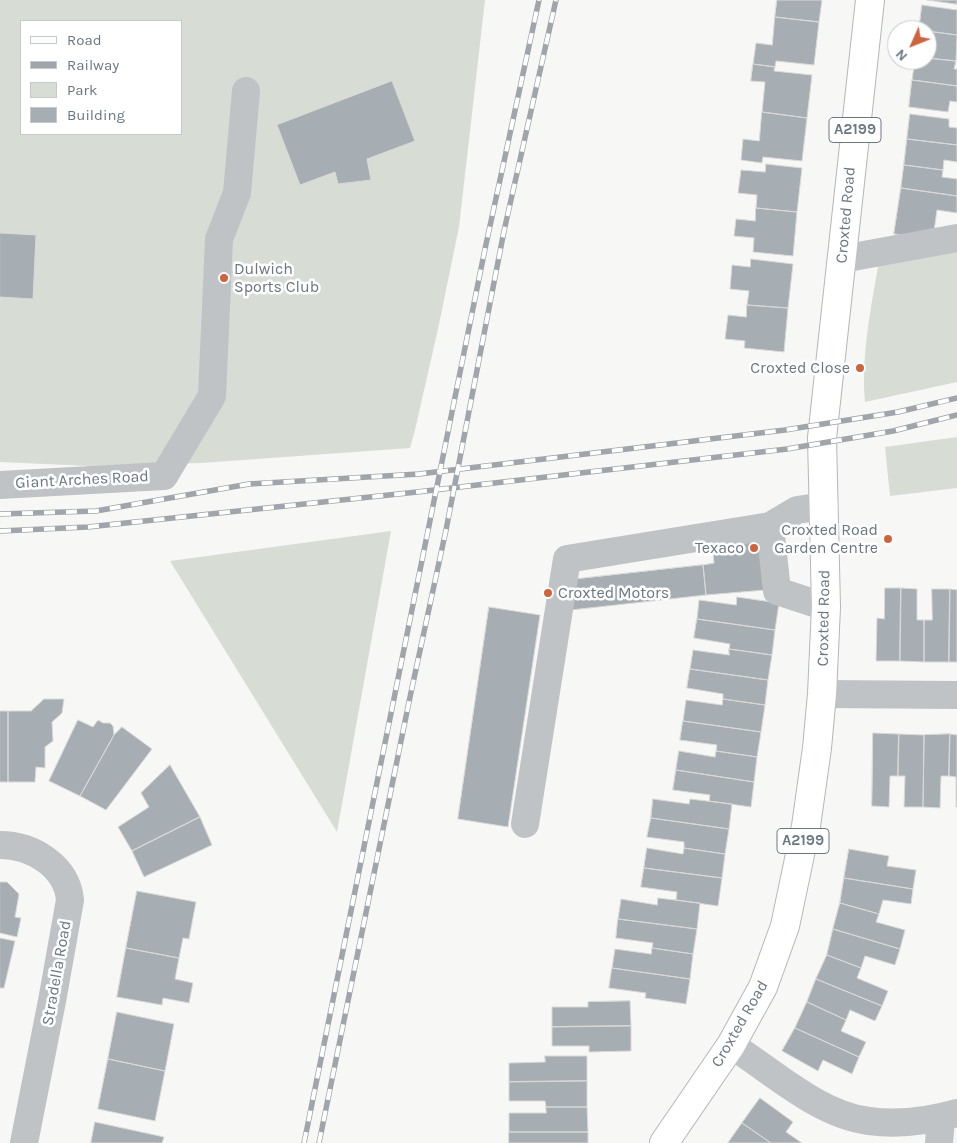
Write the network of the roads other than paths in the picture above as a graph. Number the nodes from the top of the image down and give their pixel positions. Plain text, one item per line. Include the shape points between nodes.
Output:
1 (870, 0) edge
2 (246, 91) dead end
3 (957, 238) edge
4 (842, 259) junction
5 (0, 485) edge
6 (824, 506) junction
7 (770, 526) junction
8 (826, 607) junction
9 (822, 694) junction
10 (957, 695) edge
11 (525, 824) dead end
12 (0, 845) edge
13 (731, 1046) junction
14 (946, 1125) edge
15 (893, 1132) edge
16 (24, 1143) edge
17 (664, 1143) edge

1 - 4 main road, Croxted Road / A2199
2 - 5 street, Giant Arches Road via 237,193 220,238 212,396 164,476
3 - 4 street
4 - 6 main road, Croxted Road / A2199 via 822,438
6 - 7 street via 798,510
6 - 8 main road, Croxted Road / A2199
7 - 8 street via 777,591
7 - 11 street via 568,559
8 - 9 main road, Croxted Road / A2199
9 - 10 street
9 - 13 main road, Croxted Road / A2199 via 806,826 785,926 763,987
12 - 16 street, Stradella Road via 31,850 52,865 63,876 70,900
13 - 15 street via 829,1108
13 - 17 main road, Croxted Road / A2199
14 - 15 street via 915,1121

